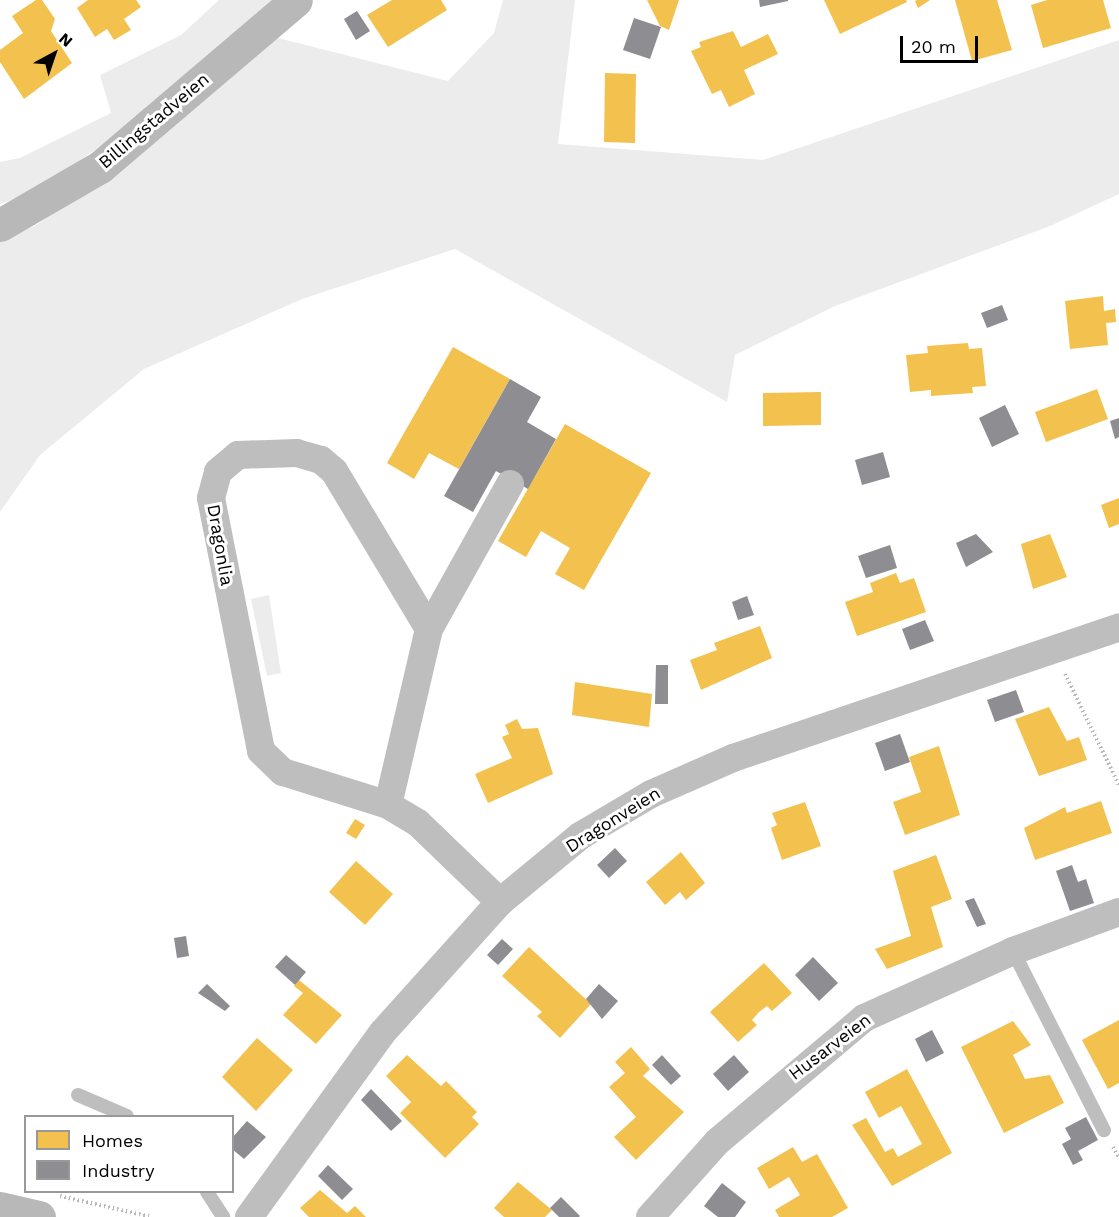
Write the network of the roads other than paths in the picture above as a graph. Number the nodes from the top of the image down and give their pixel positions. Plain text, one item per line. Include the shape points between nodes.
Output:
1 (296, 0) edge
2 (0, 225) edge
3 (510, 484) dead end
4 (1119, 627) edge
5 (429, 629) junction
6 (388, 805) junction
7 (500, 902) junction
8 (1119, 912) edge
9 (1013, 951) junction
10 (78, 1095) dead end
11 (125, 1115) edge
12 (1104, 1130) dead end
13 (208, 1193) edge
14 (46, 1205) edge
15 (0, 1209) edge
16 (223, 1217) edge
17 (249, 1217) edge
18 (650, 1217) edge

1 - 2 main road, Billingstadveien via 100,167
3 - 5 street
4 - 7 street, Dragonveien via 744,754 651,794 580,836
5 - 6 street
5 - 6 street, Dragonlia via 334,471 321,460 297,453 238,455 218,472 211,498 261,751 283,771
6 - 7 street, Dragonlia via 418,823
7 - 17 street, Dragonveien via 383,1032
8 - 9 street, Husarveien
9 - 12 lane
9 - 18 street, Husarveien via 864,1018 717,1143
10 - 11 lane
13 - 16 lane
14 - 15 main road

